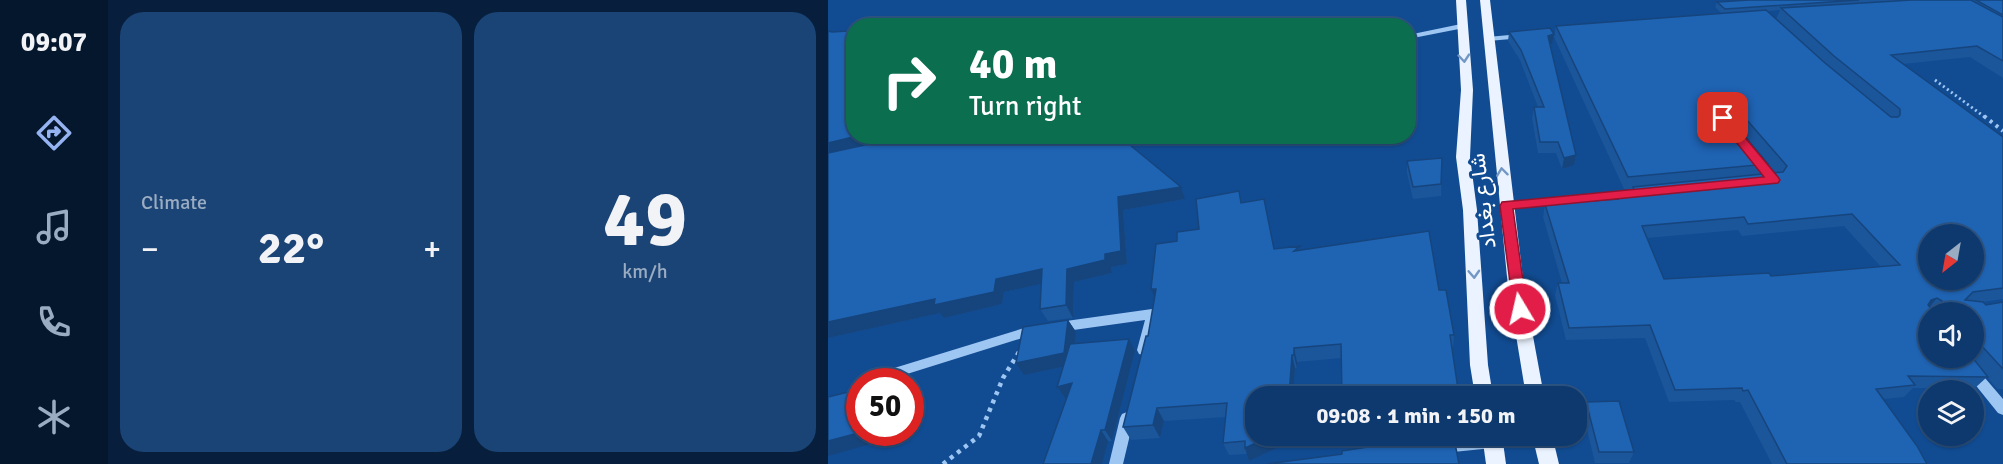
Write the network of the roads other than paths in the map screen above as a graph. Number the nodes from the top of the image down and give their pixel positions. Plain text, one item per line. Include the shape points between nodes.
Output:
1 (1461, 0) edge
2 (1485, 0) edge
3 (1461, 26) junction
4 (1416, 35) edge
5 (1523, 35) edge
6 (1488, 39) junction
7 (1658, 191) edge
8 (1506, 206) junction
9 (1141, 360) edge
10 (911, 368) edge
11 (1968, 368) edge
12 (1482, 386) edge
13 (1533, 386) edge
14 (1130, 406) edge
15 (2003, 409) edge
16 (1432, 446) edge
17 (1493, 446) edge
18 (1545, 446) edge
19 (1423, 447) edge
20 (1116, 464) edge
21 (1496, 464) edge
22 (1549, 464) edge

1 - 3 main road, شارع بغداد
2 - 6 main road, شارع بغداد
3 - 4 street
3 -> 12 main road, شارع بغداد via 1467,90 1463,157
5 - 6 street
8 -> 6 main road, شارع بغداد
7 - 8 street
8 - 13 main road, شارع بغداد
9 - 10 street via 1152,314 1032,331
11 - 15 street
14 - 20 street
16 - 19 street
17 - 21 main road
18 - 22 main road

